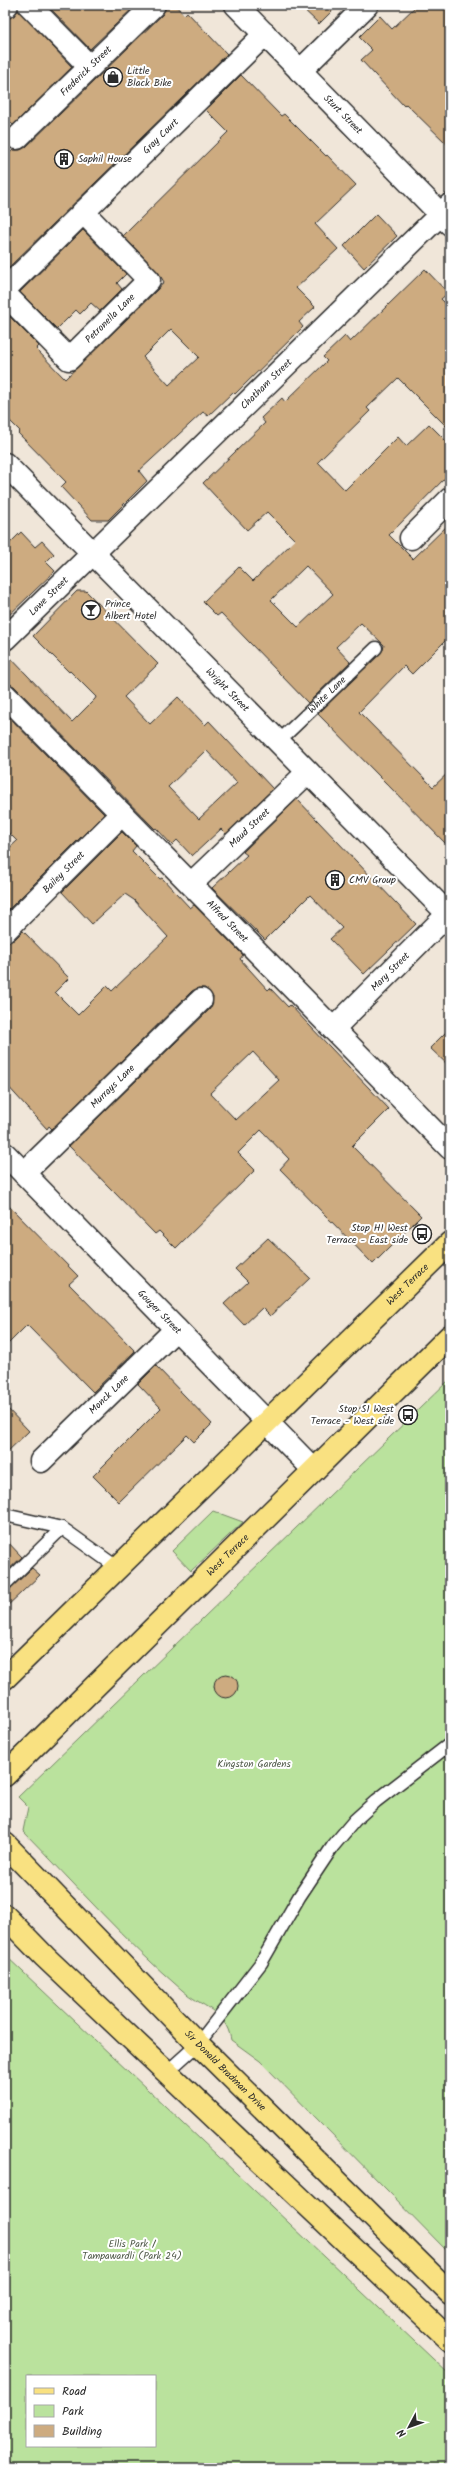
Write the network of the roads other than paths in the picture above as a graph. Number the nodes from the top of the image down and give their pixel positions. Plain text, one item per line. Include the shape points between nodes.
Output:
1 (30, 5) edge
2 (154, 5) edge
3 (236, 5) edge
4 (367, 5) edge
5 (265, 34) junction
6 (90, 68) junction
7 (300, 71) junction
8 (17, 138) dead end
9 (83, 212) junction
10 (447, 214) edge
11 (5, 289) edge
12 (5, 294) edge
13 (5, 464) edge
14 (450, 499) edge
15 (411, 538) dead end
16 (94, 555) junction
17 (5, 639) edge
18 (376, 648) dead end
19 (5, 695) edge
20 (278, 742) junction
21 (308, 772) junction
22 (122, 814) junction
23 (191, 884) junction
24 (449, 915) edge
25 (5, 931) edge
26 (200, 1000) dead end
27 (333, 1029) junction
28 (450, 1148) edge
29 (5, 1154) edge
30 (24, 1173) junction
31 (450, 1243) edge
32 (176, 1329) junction
33 (450, 1336) edge
34 (267, 1422) junction
35 (41, 1461) dead end
36 (314, 1470) junction
37 (5, 1515) edge
38 (62, 1528) junction
39 (118, 1568) junction
40 (5, 1584) edge
41 (5, 1678) edge
42 (450, 1744) edge
43 (5, 1775) edge
44 (5, 1844) edge
45 (5, 1916) edge
46 (5, 1935) edge
47 (45, 1957) junction
48 (198, 2044) junction
49 (168, 2072) junction
50 (450, 2293) edge
51 (450, 2340) edge

1 - 6 street
2 - 6 street, Frederick Street
3 - 5 street, Sturt Street
4 - 7 street
5 - 7 street, Sturt Street
5 - 9 street, Gray Court
6 - 8 street, Frederick Street
7 - 10 street, Sturt Street
9 - 11 street, Gray Court
9 - 12 street, Petronella Lane via 150,280 69,359
10 - 16 street, Chatham Street
13 - 16 street, Wright Street
14 - 15 street
16 - 17 street, Lowe Street
16 - 20 street, Wright Street
18 - 20 lane, White Lane
19 - 22 street, Alfred Street
20 - 21 street, Wright Street
21 - 23 street, Maud Street
21 - 24 street, Wright Street
22 - 23 street, Alfred Street
22 - 25 street, Bailey Street
23 - 27 street, Alfred Street
24 - 27 street, Mary Street
26 - 30 street, Murrays Lane
27 - 28 street, Alfred Street
29 - 30 street, Gouger Street
30 - 32 street, Gouger Street
31 - 34 main road, West Terrace
32 - 34 street, Gouger Street
32 - 35 street, Monck Lane
33 - 36 main road, West Terrace
34 - 36 street, Gouger Street
34 - 39 main road, West Terrace
36 - 43 main road, West Terrace
37 - 38 lane
38 - 39 lane
38 - 40 lane
39 - 41 main road, West Terrace
42 - 48 lane via 376,1801 355,1820 333,1846 299,1897 261,1963
44 - 48 main road, Sir Donald Bradman Drive
45 - 47 main road
46 - 47 main road
47 - 49 main road
48 - 49 lane
48 - 50 main road, Sir Donald Bradman Drive
49 - 51 main road

